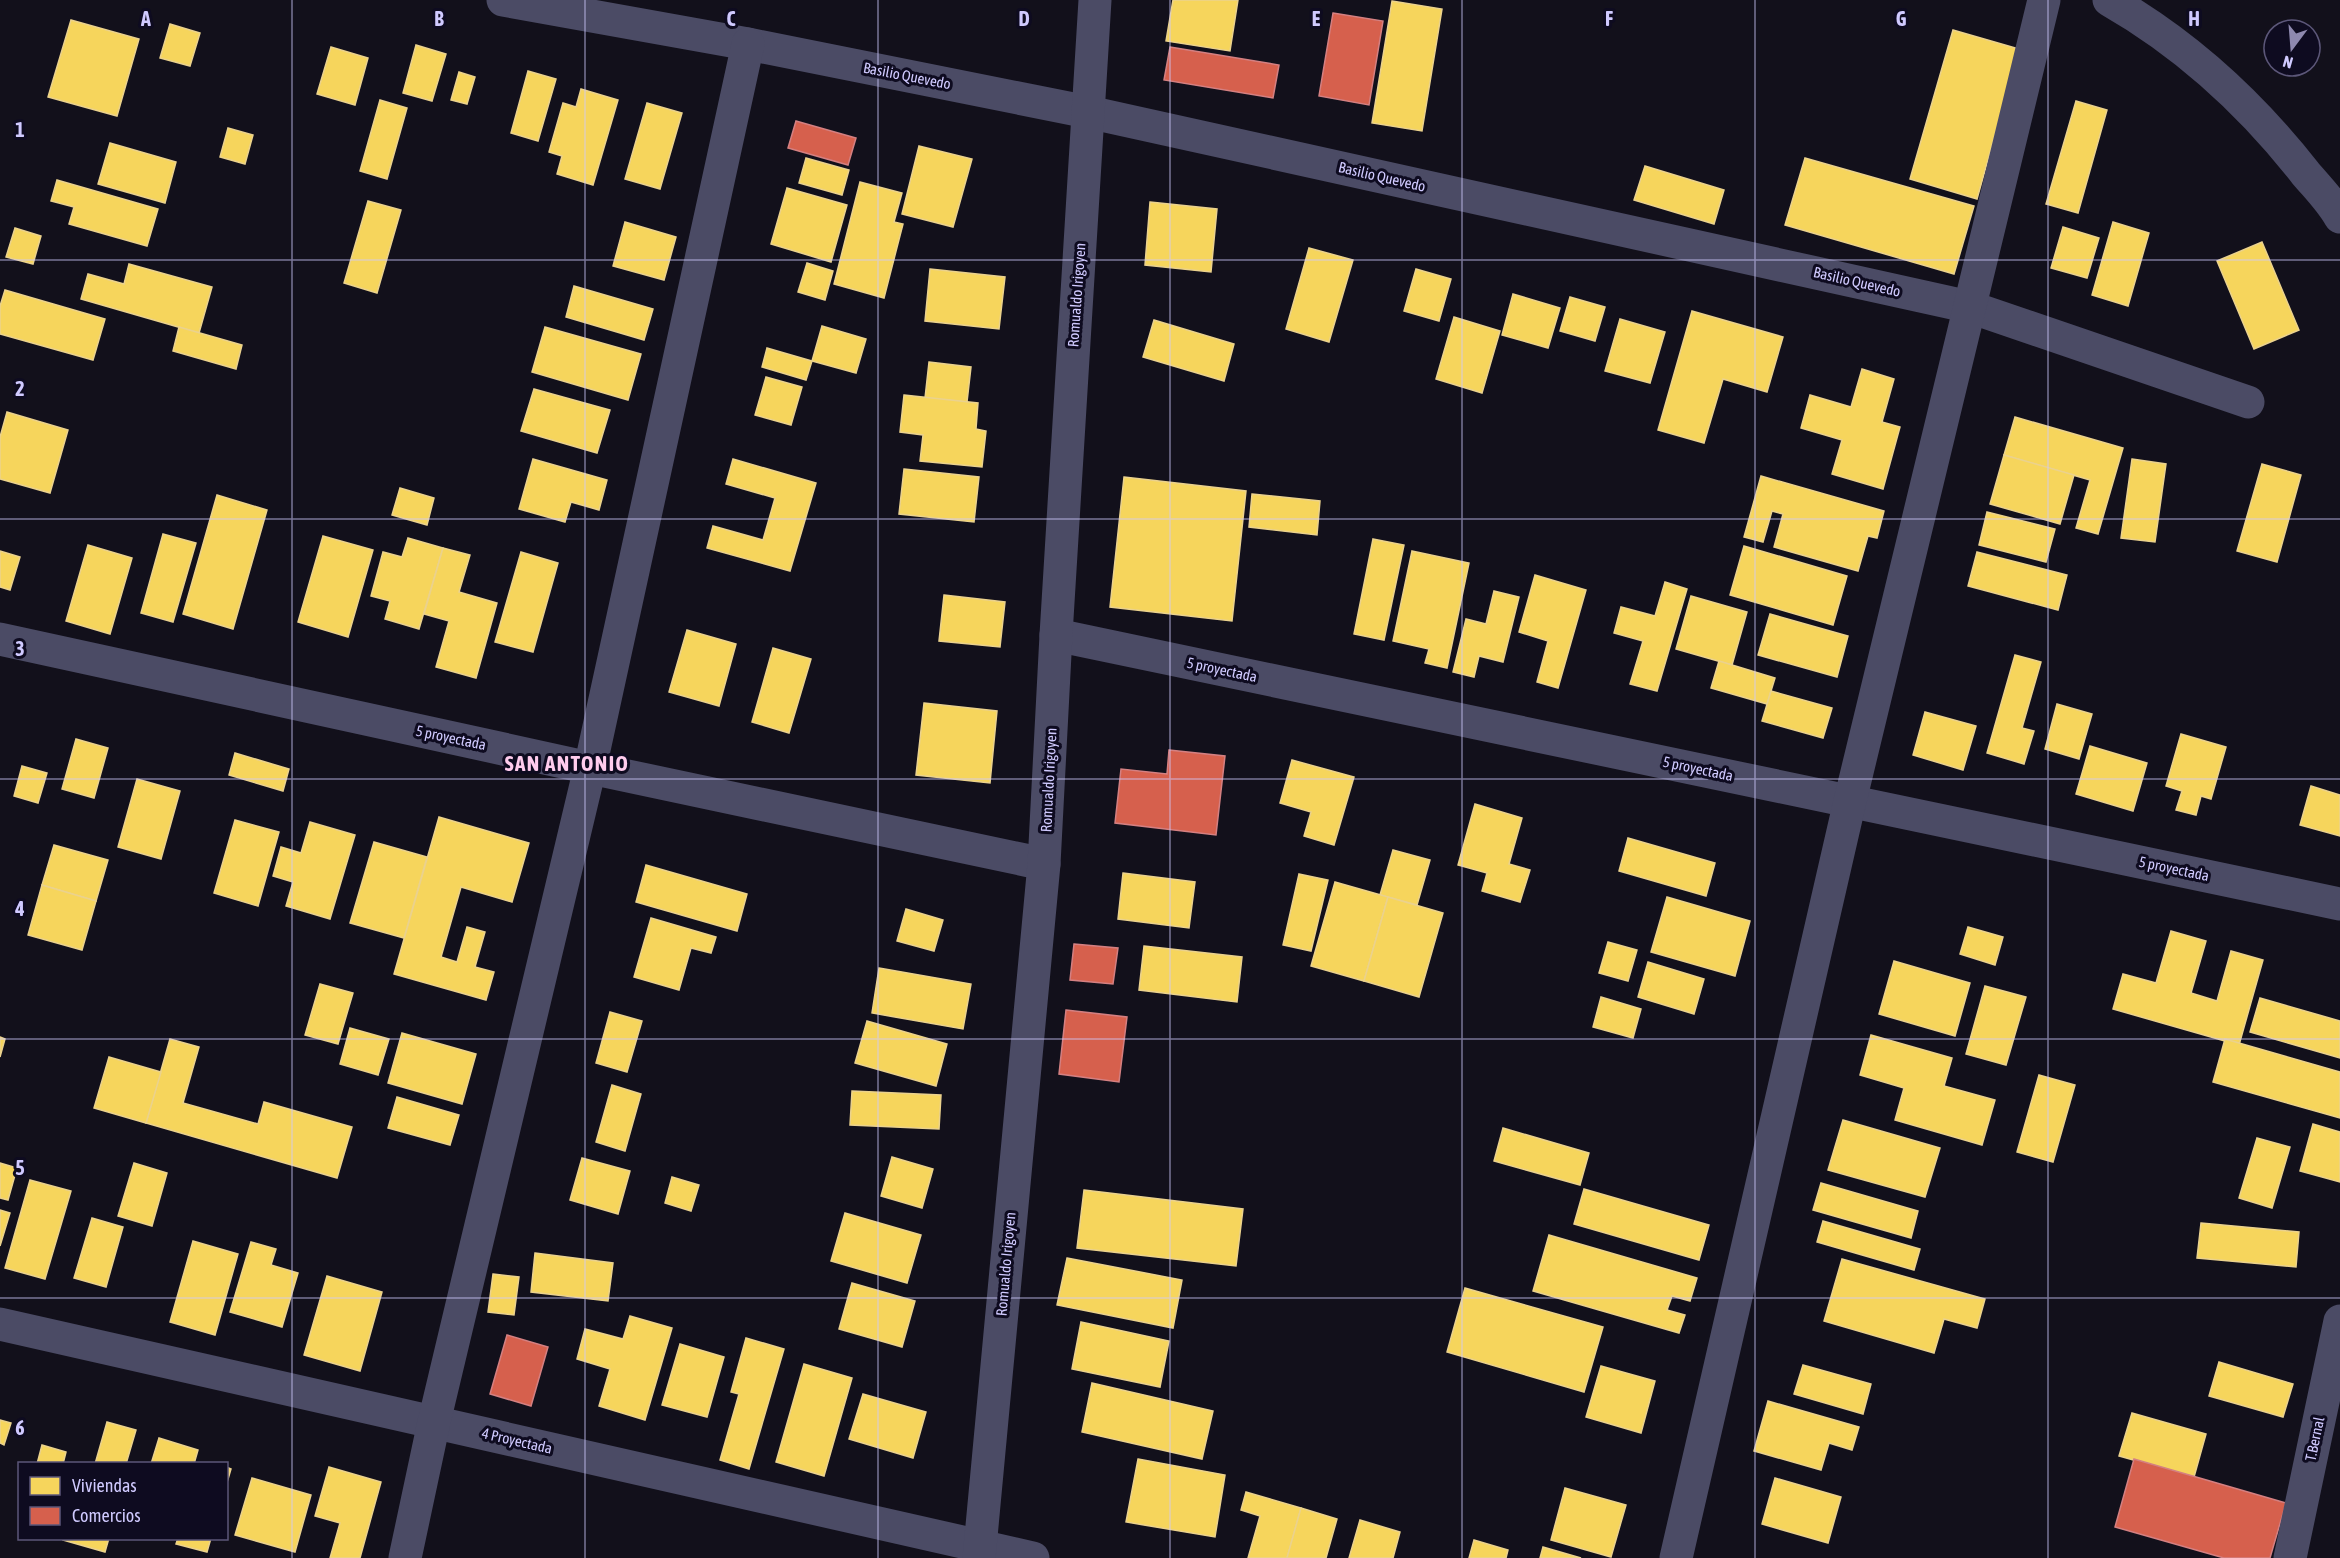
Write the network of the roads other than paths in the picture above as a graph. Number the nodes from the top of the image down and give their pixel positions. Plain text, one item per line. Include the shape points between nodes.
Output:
1 (503, 0) edge
2 (1095, 0) edge
3 (2044, 0) edge
4 (2109, 0) edge
5 (748, 44) junction
6 (1088, 112) junction
7 (2340, 217) edge
8 (1970, 307) junction
9 (2248, 402) dead end
10 (1056, 635) junction
11 (0, 639) edge
12 (590, 768) junction
13 (1850, 801) junction
14 (1044, 864) junction
15 (2340, 904) edge
16 (2340, 1321) edge
17 (0, 1324) edge
18 (434, 1422) junction
19 (979, 1552) edge
20 (405, 1558) edge
21 (1033, 1558) edge
22 (1676, 1558) edge
23 (2290, 1558) edge

1 - 5 street, Basilio Quevedo
2 - 6 street, Romualdo Irigoyen
3 - 8 street
4 - 7 street via 2206,68 2274,132
5 - 6 street, Basilio Quevedo
5 - 12 street
6 - 8 street, Basilio Quevedo
6 - 10 street, Romualdo Irigoyen
8 - 9 street, Basilio Quevedo
8 - 13 street
10 - 13 street, 5 proyectada
10 - 14 street, Romualdo Irigoyen
11 - 12 street, 5 proyectada
12 - 14 street, 5 proyectada
12 - 18 street
13 - 15 street, 5 proyectada
13 - 22 street
14 - 19 street, Romualdo Irigoyen
16 - 23 street, T.Bernal
17 - 18 street, 4 Proyectada
18 - 19 street, 4 Proyectada
18 - 20 street
19 - 21 street, 4 Proyectada

